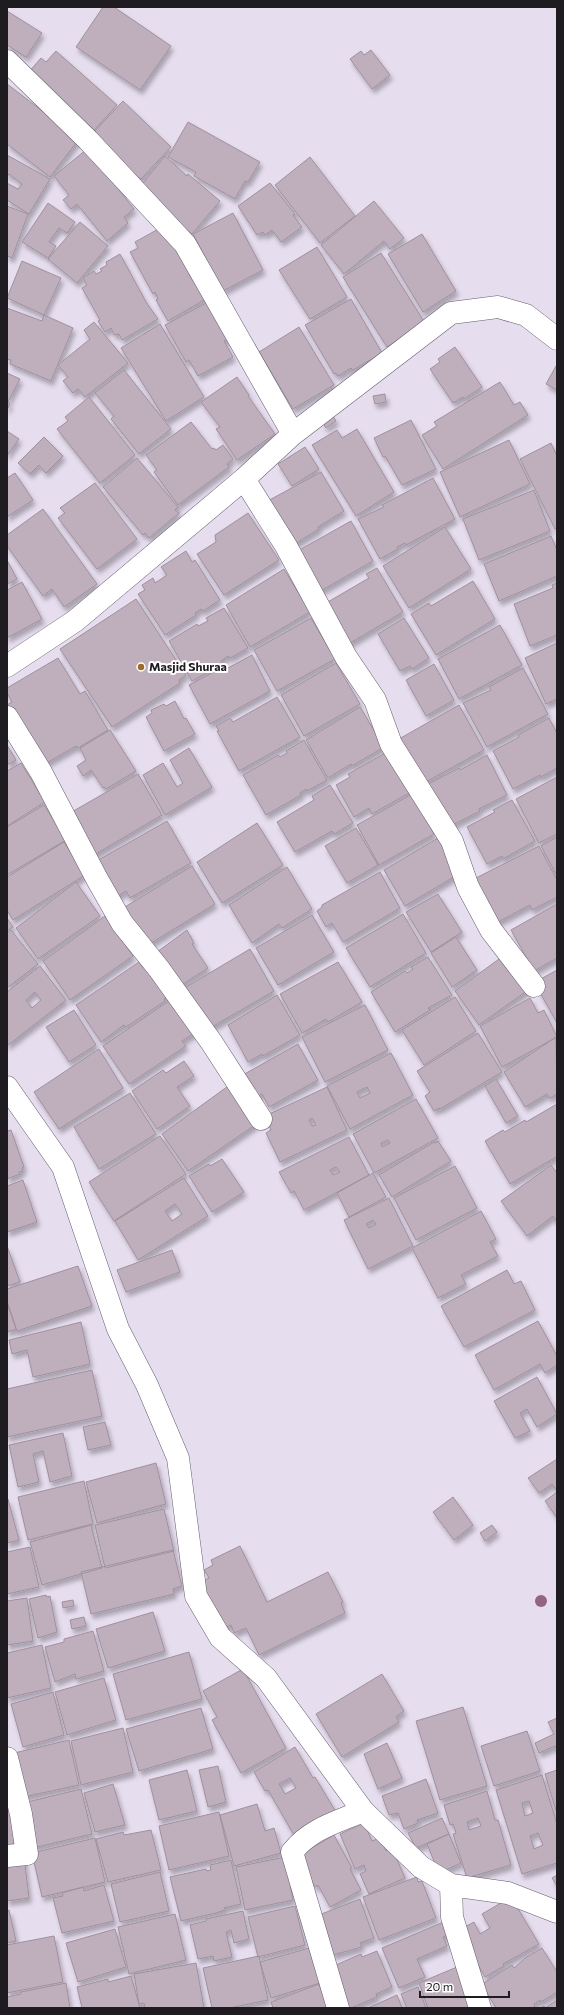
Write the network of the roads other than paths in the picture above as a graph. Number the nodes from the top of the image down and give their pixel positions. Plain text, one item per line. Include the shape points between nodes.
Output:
1 (7, 61) edge
2 (557, 339) edge
3 (293, 434) junction
4 (244, 479) junction
5 (7, 666) edge
6 (7, 717) edge
7 (534, 986) dead end
8 (7, 1087) edge
9 (261, 1119) dead end
10 (7, 1758) edge
11 (363, 1811) junction
12 (7, 1856) edge
13 (451, 1885) junction
14 (557, 1912) edge
15 (338, 2008) edge
16 (480, 2008) edge

1 - 3 street via 88,140 185,244
2 - 3 street via 526,315 498,306 451,313
3 - 4 street
4 - 5 street via 75,621
4 - 7 street via 286,546 339,645 375,700 391,744 452,841 468,887 491,930
6 - 9 street via 41,772 122,923 212,1043
8 - 11 street via 63,1166 118,1329 147,1385 178,1458 196,1596 220,1637 266,1678
10 - 12 street via 21,1814 27,1854
11 - 13 street via 421,1867
11 - 15 street via 319,1829 300,1841 292,1852
13 - 14 street via 508,1893
13 - 16 street via 452,1917

